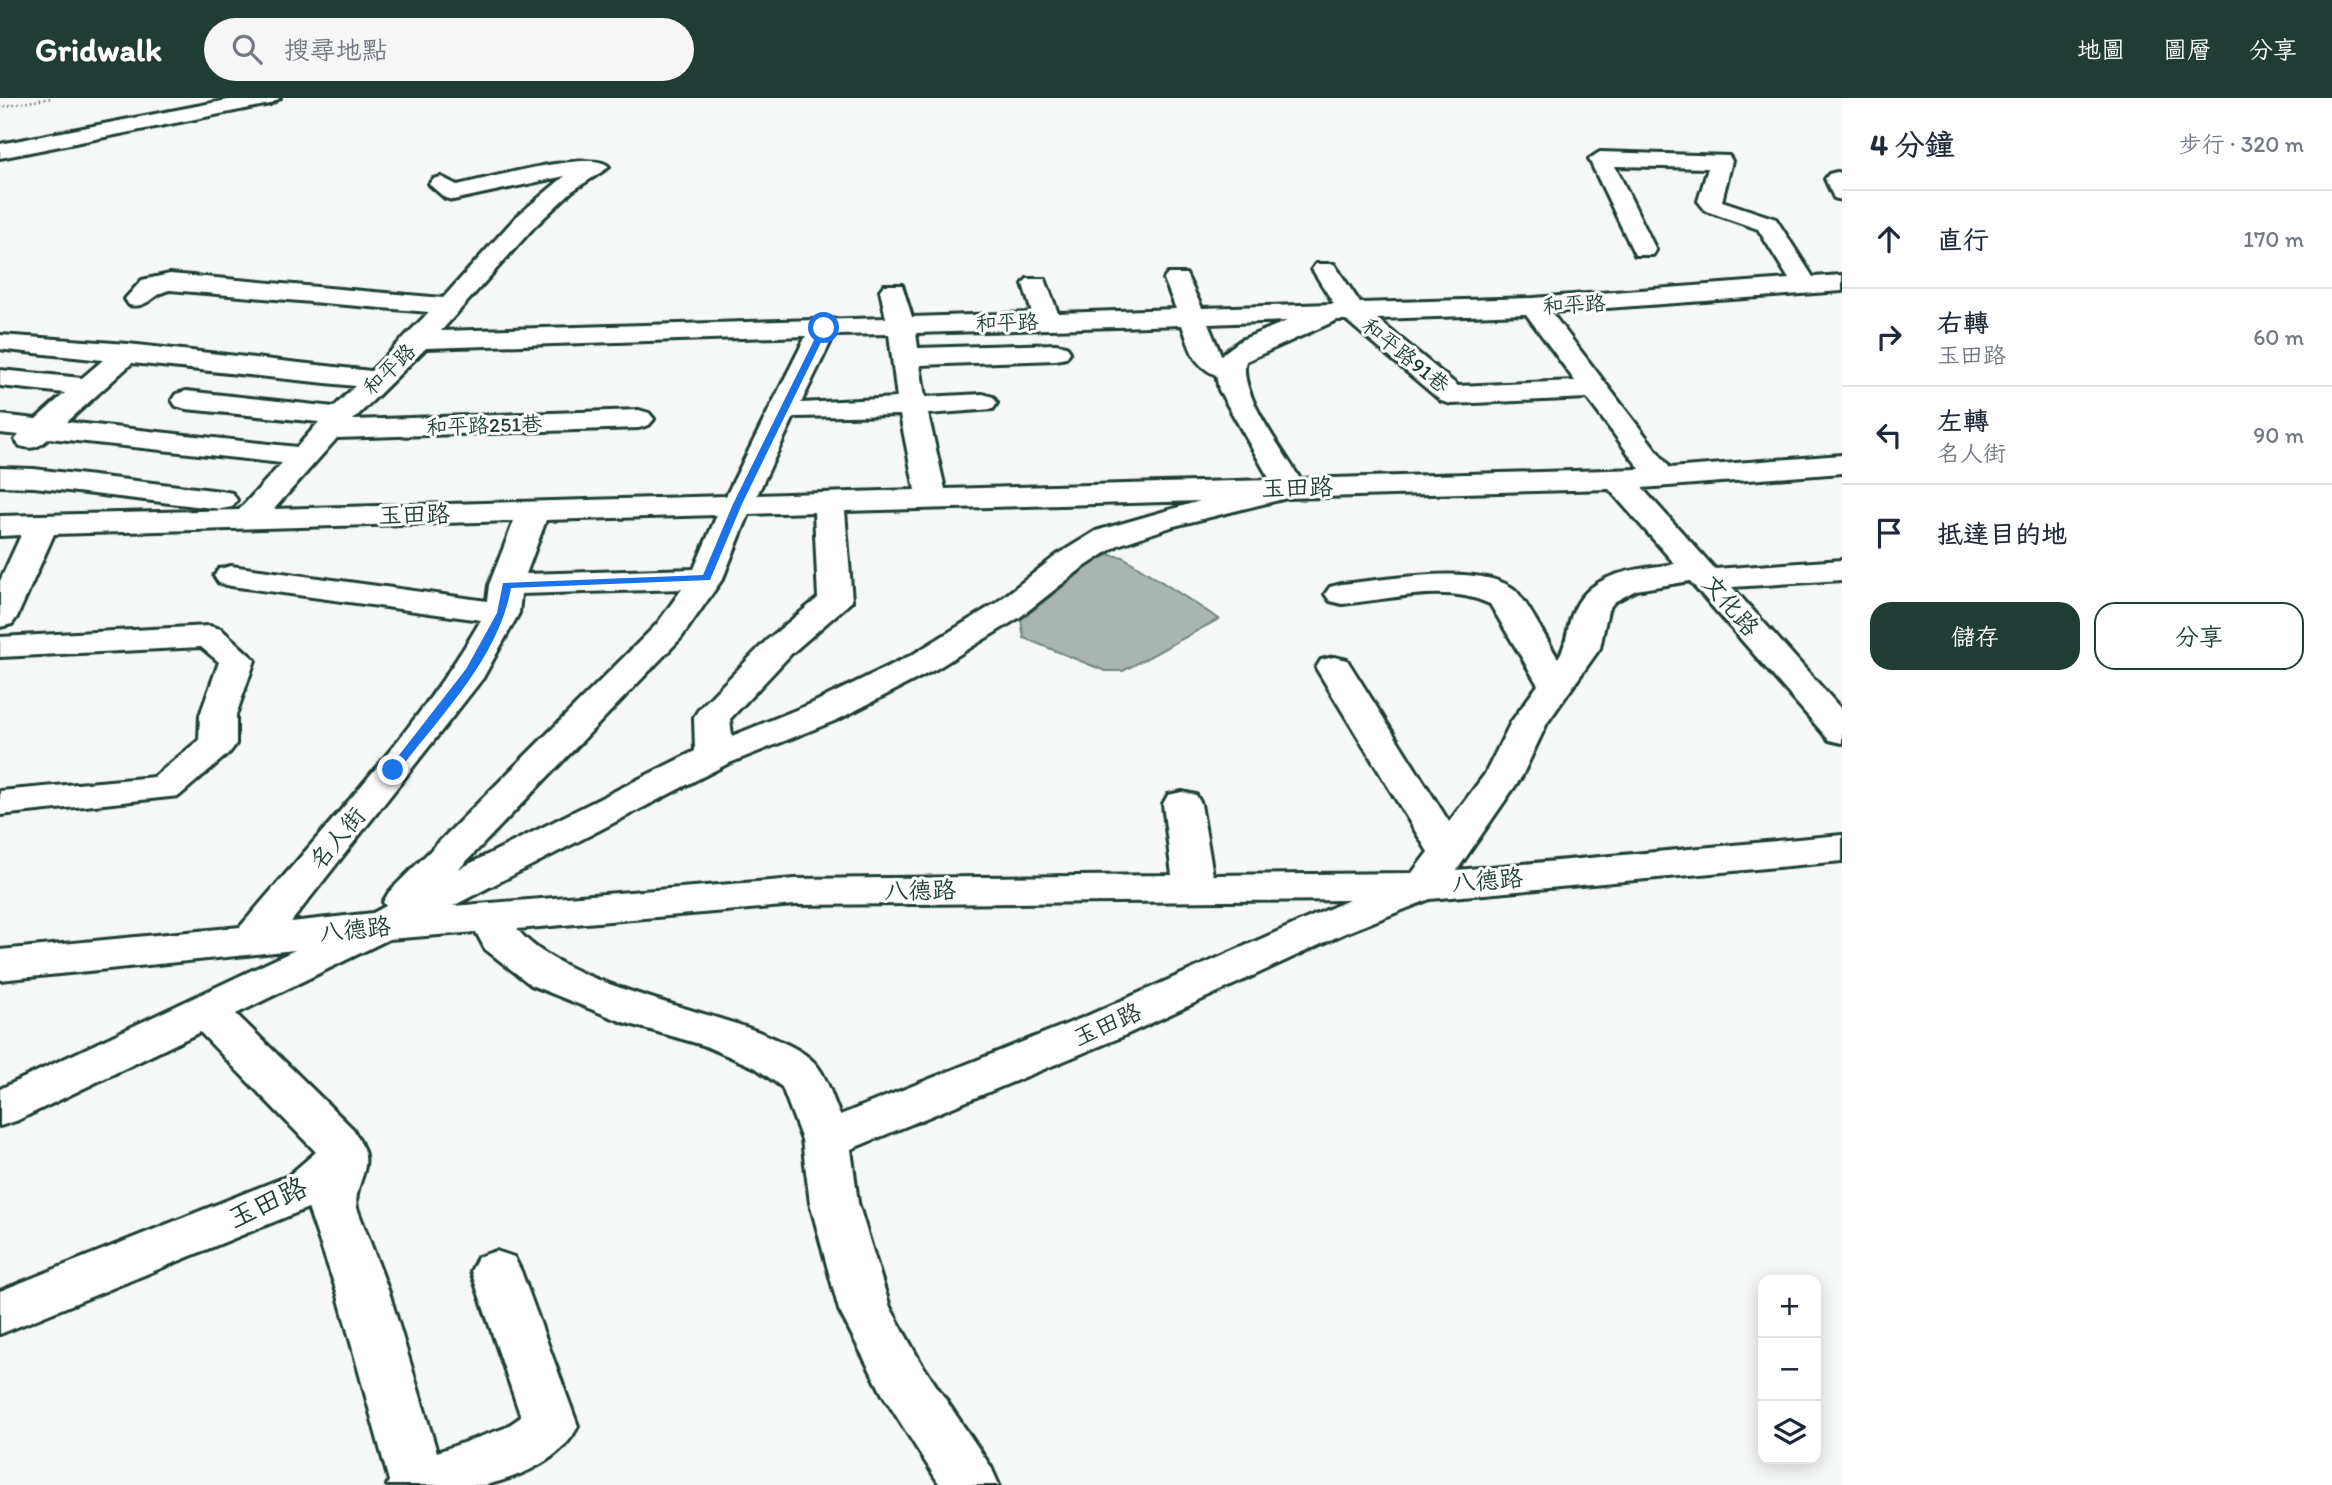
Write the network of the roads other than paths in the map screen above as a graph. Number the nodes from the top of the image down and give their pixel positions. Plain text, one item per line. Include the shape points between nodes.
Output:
1 (270, 98) edge
2 (0, 151) edge
3 (441, 184) dead end
4 (1644, 250) dead end
5 (1325, 269) dead end
6 (1177, 279) dead end
7 (1036, 284) dead end
8 (1842, 284) edge
9 (1805, 285) junction
10 (893, 290) dead end
11 (138, 299) dead end
12 (447, 306) junction
13 (1533, 306) junction
14 (1344, 311) junction
15 (1193, 316) junction
16 (1047, 321) junction
17 (901, 325) junction
18 (824, 328) junction
19 (419, 340) junction
20 (6, 342) dead end
21 (128, 352) junction
22 (1056, 352) dead end
23 (905, 357) junction
24 (1229, 371) junction
25 (0, 378) edge
26 (377, 380) junction
27 (86, 387) junction
28 (1595, 389) junction
29 (186, 400) dead end
30 (982, 403) dead end
31 (912, 406) junction
32 (803, 411) dead end
33 (639, 419) dead end
34 (335, 423) junction
35 (0, 424) edge
36 (43, 428) junction
37 (305, 457) junction
38 (1842, 464) edge
39 (0, 468) edge
40 (0, 477) edge
41 (1662, 478) junction
42 (1617, 480) junction
43 (1290, 488) junction
44 (932, 499) junction
45 (829, 502) junction
46 (737, 504) junction
47 (533, 511) junction
48 (254, 512) junction
49 (42, 525) junction
50 (0, 526) edge
51 (1842, 570) edge
52 (1705, 574) junction
53 (231, 576) dead end
54 (706, 578) junction
55 (1342, 594) dead end
56 (504, 599) junction
57 (0, 617) edge
58 (0, 647) edge
59 (1334, 668) dead end
60 (1556, 685) junction
61 (1842, 732) edge
62 (714, 756) junction
63 (0, 803) edge
64 (1182, 804) dead end
65 (1842, 849) edge
66 (1436, 869) junction
67 (1194, 887) junction
68 (492, 919) junction
69 (381, 926) junction
70 (252, 941) junction
71 (0, 965) edge
72 (206, 1011) junction
73 (0, 1109) edge
74 (826, 1140) junction
75 (342, 1158) junction
76 (496, 1271) dead end
77 (0, 1313) edge
78 (417, 1484) edge
79 (971, 1485) edge

1 - 2 street
3 - 12 street via 453,193 576,167 598,167 550,198
4 - 9 street via 1600,159 1721,161 1710,201 1767,225
5 - 14 street, 和平路91巷
6 - 15 street
7 - 16 street
8 - 9 street, 和平路
9 - 13 street, 和平路
10 - 17 street
11 - 12 street via 151,285 170,282
12 - 19 street
13 - 14 street, 和平路
13 - 28 street
14 - 15 street, 和平路
14 - 24 street via 1251,346 1233,357
14 - 28 street, 和平路91巷 via 1451,395
15 - 16 street, 和平路
15 - 24 street via 1210,362
16 - 17 street, 和平路
17 - 18 street, 和平路
17 - 23 street
18 - 19 street, 和平路
18 - 46 street
19 - 26 street, 和平路
20 - 21 street
21 - 26 street
21 - 27 street
22 - 23 street
23 - 31 street
24 - 43 street via 1233,390
25 - 27 street
26 - 34 street, 和平路
27 - 36 street
28 - 41 street
29 - 34 street, 和平路251巷
30 - 31 street
31 - 32 street
31 - 44 street
33 - 34 street, 和平路251巷
34 - 37 street, 和平路
35 - 36 street
36 - 37 street
36 - 39 street
37 - 48 street, 和平路
38 - 41 street, 玉田路
40 - 48 street via 34,478
41 - 42 street, 玉田路
42 - 43 street, 玉田路
42 - 52 street, 文化路
43 - 44 street, 玉田路
43 - 62 street via 1163,519 1107,538 1008,610 924,662 826,711
44 - 45 street, 玉田路
45 - 46 street, 玉田路
45 - 62 street via 835,601 779,647 712,717
46 - 47 street, 玉田路
46 - 54 street
47 - 48 street, 玉田路
47 - 56 street, 名人街
48 - 49 street, 玉田路
49 - 50 street, 玉田路
49 - 57 street
51 - 52 street
52 - 60 street via 1627,580 1602,595 1591,609 1583,648
52 - 61 street, 文化路
53 - 56 street
54 - 56 street
54 - 69 street via 669,631
55 - 60 street via 1459,585 1493,590 1503,597
56 - 70 street, 名人街 via 470,670
58 - 63 street via 209,636 237,660 218,715 217,744 165,788
59 - 66 street, 八德路
60 - 66 street via 1529,722 1503,776
62 - 69 street
64 - 67 street
65 - 66 street, 八德路
66 - 67 street, 八德路
66 - 74 street, 玉田路 via 1103,1027
67 - 68 street, 八德路 via 795,892
68 - 69 street, 八德路
68 - 74 street via 500,939 546,974 772,1056 801,1077
69 - 70 street, 八德路
69 - 72 street
70 - 71 street, 八德路
72 - 73 street
72 - 75 street via 336,1142
74 - 79 street via 834,1203 865,1310 902,1379
75 - 77 street, 玉田路 via 305,1189
75 - 78 street via 330,1195 332,1208 363,1292
76 - 78 street via 551,1426 524,1446

